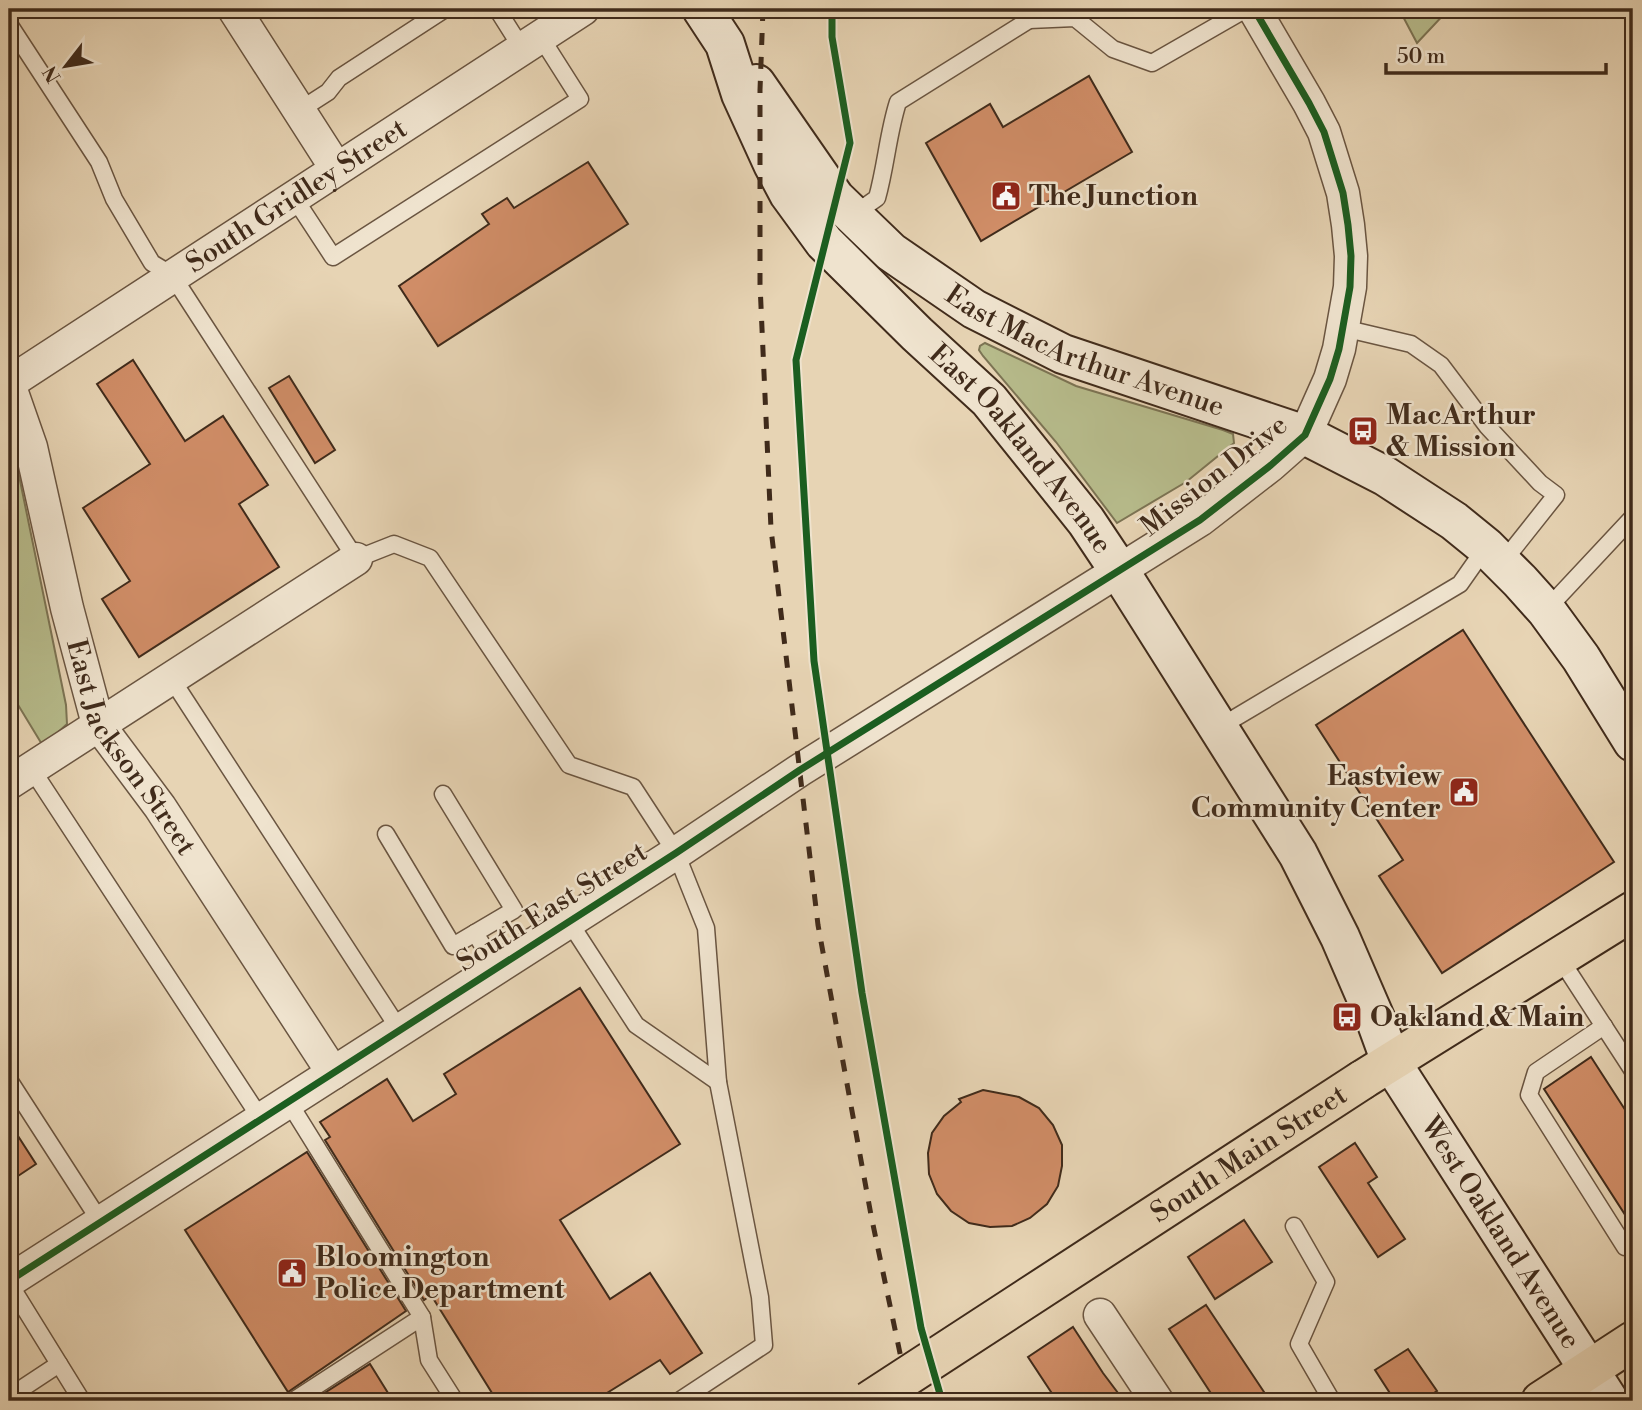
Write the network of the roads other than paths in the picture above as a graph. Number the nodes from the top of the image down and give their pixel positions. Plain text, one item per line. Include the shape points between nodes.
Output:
1 (234, 9) edge
2 (445, 9) edge
3 (497, 9) edge
4 (583, 9) edge
5 (702, 9) edge
6 (1245, 9) edge
7 (1254, 9) edge
8 (1026, 15) edge
9 (9, 24) edge
10 (530, 41) junction
11 (724, 44) junction
12 (300, 110) junction
13 (336, 168) junction
14 (293, 195) junction
15 (853, 215) junction
16 (172, 275) junction
17 (1343, 328) junction
18 (9, 384) edge
19 (1305, 435) junction
20 (1633, 517) edge
21 (1494, 555) junction
22 (356, 559) junction
23 (1120, 572) junction
24 (1546, 610) junction
25 (171, 678) junction
26 (98, 724) junction
27 (1218, 727) junction
28 (1633, 742) edge
29 (20, 775) edge
30 (443, 794) dead end
31 (386, 834) dead end
32 (676, 853) junction
33 (1633, 911) edge
34 (568, 920) junction
35 (475, 933) junction
36 (1559, 957) junction
37 (496, 967) junction
38 (1604, 1026) junction
39 (400, 1029) junction
40 (1377, 1071) junction
41 (1633, 1071) edge
42 (333, 1073) junction
43 (9, 1080) edge
44 (718, 1082) junction
45 (288, 1101) junction
46 (261, 1119) junction
47 (100, 1221) junction
48 (1293, 1226) dead end
49 (1633, 1247) edge
50 (9, 1282) edge
51 (1100, 1315) dead end
52 (422, 1317) junction
53 (1633, 1340) edge
54 (59, 1364) junction
55 (1589, 1370) junction
56 (9, 1397) edge
57 (1543, 1400) edge
58 (82, 1401) edge
59 (293, 1401) edge
60 (455, 1401) edge
61 (679, 1401) edge
62 (869, 1401) edge
63 (1157, 1401) edge
64 (1332, 1401) edge
65 (1609, 1401) edge

1 - 12 street
2 - 12 lane via 338,78 328,92
3 - 10 lane
4 - 10 street, South Gridley Street
5 - 11 main road, East Oakland Avenue
6 - 8 lane via 1152,63 1113,49 1075,18
7 - 17 street, Mission Drive via 1310,103 1335,162 1351,257
8 - 15 lane via 898,102 877,198
9 - 16 lane via 99,162 114,199 152,263
10 - 13 street, South Gridley Street
10 - 14 lane via 580,99 333,257
11 - 15 main road, East MacArthur Avenue via 835,198
11 - 23 main road, East Oakland Avenue via 761,140 789,194 824,242 989,400 1087,522
12 - 13 street
13 - 14 street, South Gridley Street
14 - 16 street, South Gridley Street
15 - 19 main road, East MacArthur Avenue via 891,252 932,282 1018,333 1063,354
16 - 18 street, South Gridley Street
16 - 22 lane
17 - 19 street, Mission Drive via 1330,379
17 - 21 lane via 1411,344 1441,365 1487,426 1556,495
18 - 26 street, East Jackson Street via 31,447
19 - 21 main road, East MacArthur Avenue via 1385,476 1454,521
19 - 23 street, Mission Drive via 1200,520
20 - 24 lane
21 - 24 main road, East MacArthur Avenue
21 - 27 lane via 1460,584
22 - 25 street
22 - 32 lane via 394,544 430,558 569,765 633,787
23 - 27 main road, East Oakland Avenue
23 - 32 street, South East Street via 800,770
24 - 28 main road, East MacArthur Avenue
25 - 26 street
25 - 39 lane
26 - 29 street
26 - 42 street, East Jackson Street via 160,807
27 - 40 main road, East Oakland Avenue via 1298,854 1340,937 1375,1018
29 - 46 lane
30 - 35 lane via 514,910
31 - 35 lane via 453,946
32 - 34 street, South East Street
32 - 44 lane via 706,928
33 - 36 main road, South Main Street
34 - 37 street, South East Street
34 - 44 lane via 636,1025
35 - 37 lane
36 - 38 lane
36 - 40 main road, South Main Street
37 - 39 street, South East Street
38 - 41 lane
38 - 49 lane via 1536,1072 1529,1095 1625,1247
39 - 42 street, South East Street
40 - 55 main road, West Oakland Avenue
40 - 62 main road, South Main Street, bridge
42 - 45 street, South East Street
43 - 47 lane
44 - 61 lane via 760,1297 764,1345
45 - 46 street, South East Street
45 - 52 lane
46 - 47 street, South East Street
47 - 50 street, South East Street
48 - 64 lane via 1326,1282 1299,1344
50 - 54 lane
51 - 63 street
52 - 59 lane
52 - 60 lane via 429,1360
53 - 55 main road
54 - 56 lane
54 - 58 lane
55 - 57 main road
55 - 65 main road, West Oakland Avenue

